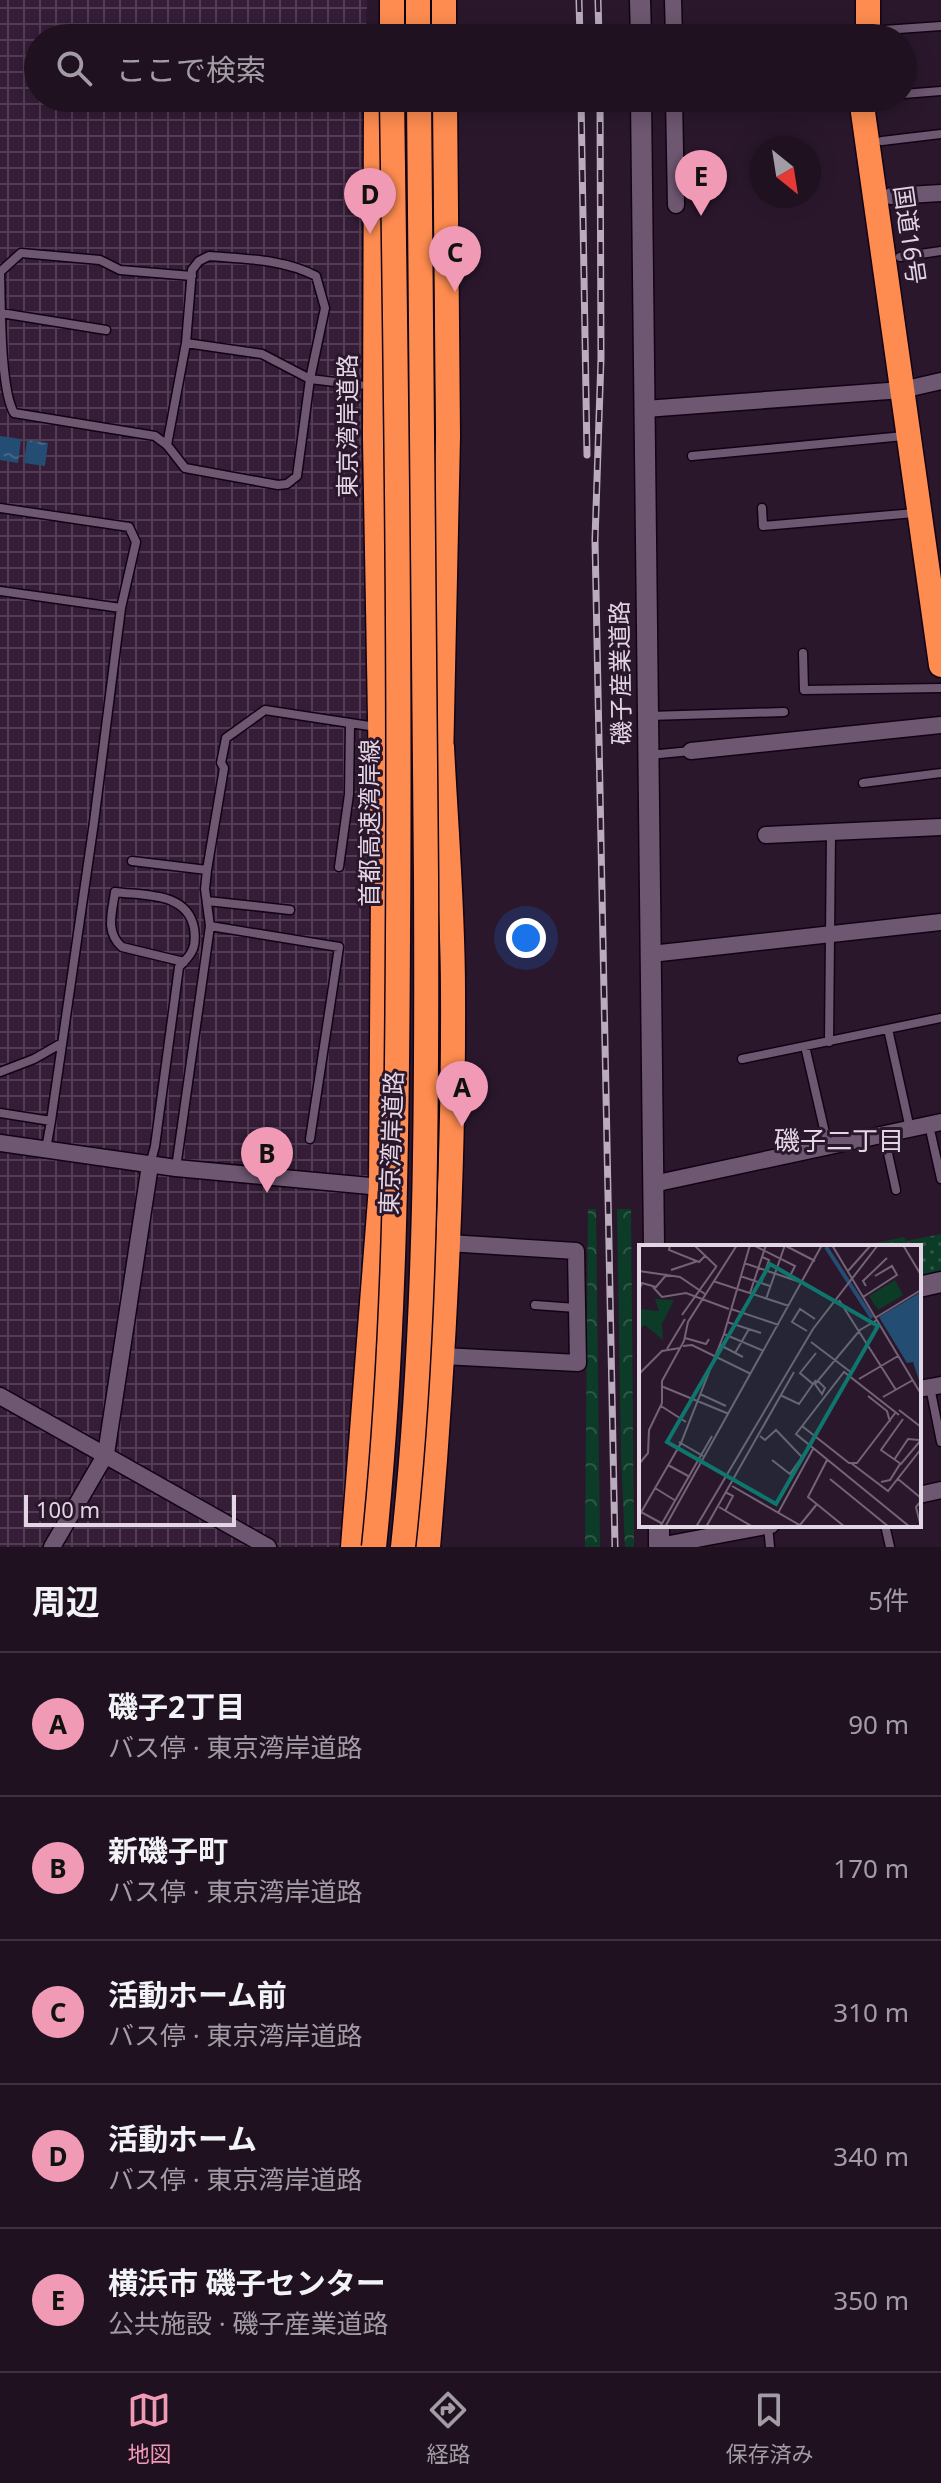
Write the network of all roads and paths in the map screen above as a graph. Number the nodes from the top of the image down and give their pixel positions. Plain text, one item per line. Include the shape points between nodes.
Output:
1 (376, 0) edge
2 (392, 0) edge
3 (418, 0) edge
4 (444, 0) edge
5 (640, 0) edge
6 (673, 0) edge
7 (853, 0) edge
8 (868, 0) edge
9 (376, 24) edge
10 (392, 24) edge
11 (418, 24) edge
12 (444, 24) edge
13 (641, 24) edge
14 (674, 24) edge
15 (860, 24) edge
16 (865, 24) edge
17 (941, 26) edge
18 (917, 29) edge
19 (941, 91) edge
20 (917, 93) edge
21 (376, 112) edge
22 (392, 112) edge
23 (419, 112) edge
24 (445, 112) edge
25 (641, 112) edge
26 (674, 112) edge
27 (863, 112) edge
28 (878, 112) edge
29 (941, 134) edge
30 (882, 141) junction
31 (941, 193) edge
32 (891, 196) junction
33 (676, 205) dead end
34 (941, 251) edge
35 (900, 257) junction
36 (192, 276) junction
37 (1, 313) edge
38 (106, 330) dead end
39 (186, 343) junction
40 (310, 379) junction
41 (941, 381) edge
42 (360, 385) dead end
43 (909, 388) junction
44 (645, 409) junction
45 (909, 436) junction
46 (167, 445) junction
47 (692, 456) dead end
48 (0, 508) edge
49 (762, 508) dead end
50 (920, 513) junction
51 (941, 566) edge
52 (0, 591) edge
53 (121, 608) junction
54 (803, 653) dead end
55 (941, 665) edge
56 (941, 688) edge
57 (784, 712) dead end
58 (648, 716) junction
59 (350, 724) junction
60 (941, 725) edge
61 (381, 728) junction
62 (442, 747) junction
63 (691, 751) joint
64 (380, 753) junction
65 (648, 755) junction
66 (941, 773) edge
67 (863, 783) dead end
68 (941, 827) edge
69 (831, 833) junction
70 (766, 835) dead end
71 (132, 861) dead end
72 (339, 867) dead end
73 (207, 870) junction
74 (207, 901) junction
75 (290, 910) dead end
76 (941, 922) edge
77 (210, 926) junction
78 (831, 935) junction
79 (651, 954) junction
80 (184, 962) junction
81 (941, 1018) edge
82 (888, 1029) junction
83 (829, 1042) junction
84 (62, 1043) junction
85 (805, 1046) junction
86 (742, 1059) dead end
87 (0, 1072) edge
88 (0, 1113) edge
89 (51, 1121) junction
90 (935, 1123) edge
91 (910, 1129) junction
92 (884, 1135) junction
93 (310, 1139) dead end
94 (0, 1143) edge
95 (829, 1147) junction
96 (46, 1150) junction
97 (150, 1165) junction
98 (176, 1168) junction
99 (941, 1179) edge
100 (653, 1184) junction
101 (381, 1187) junction
102 (896, 1190) dead end
103 (448, 1243) junction
104 (654, 1245) edge
105 (941, 1282) edge
106 (921, 1287) edge
107 (535, 1305) dead end
108 (577, 1308) junction
109 (443, 1356) junction
110 (930, 1387) edge
111 (0, 1396) edge
112 (941, 1442) edge
113 (436, 1452) junction
114 (106, 1454) junction
115 (362, 1455) junction
116 (941, 1490) edge
117 (921, 1495) edge
118 (749, 1527) edge
119 (769, 1527) edge
120 (885, 1527) edge
121 (266, 1546) edge
122 (52, 1547) edge
123 (353, 1547) edge
124 (377, 1547) edge
125 (401, 1547) edge
126 (428, 1547) edge
127 (659, 1547) edge
128 (770, 1547) edge
129 (890, 1547) edge

1 - 9 highway
2 - 10 highway
3 - 11 highway
4 - 12 highway
5 - 13 street
6 - 14 street
7 - 15 highway
8 - 16 highway
17 - 18 lane
19 - 20 lane
21 - 61 highway, 東京湾岸道路
22 - 124 highway, 首都高速湾岸線, bridge via 397,1050 391,1323
23 - 125 highway, bridge via 427,1055 419,1317
24 - 62 highway, 東京湾岸道路 via 448,436
25 - 44 street, 磯子産業道路
26 - 33 street
27 - 43 highway, 国道16号
28 - 30 highway, 国道16号
29 - 30 lane
30 - 32 highway, 国道16号
31 - 32 street
32 - 35 highway, 国道16号
34 - 35 lane
35 - 43 highway, 国道16号
36 - 37 lane via 21,253 0,272
36 - 39 lane
36 - 40 lane via 199,261 209,256 286,264 316,276 325,308
37 - 38 lane
37 - 46 lane via 3,380 14,413 155,436
39 - 40 lane via 262,354
39 - 46 lane
40 - 42 lane
40 - 46 lane via 297,476 287,484 185,468
41 - 43 street
43 - 44 street
43 - 45 highway, 国道16号
43 - 51 highway, 国道16号
44 - 58 street, 磯子産業道路
45 - 47 lane
45 - 50 highway, 国道16号
48 - 53 lane via 129,527 136,542
49 - 50 lane via 763,526
50 - 55 highway, 国道16号
52 - 53 lane
53 - 84 lane
54 - 56 lane via 804,690
57 - 58 lane
58 - 65 street, 磯子産業道路
59 - 61 lane
59 - 72 lane via 349,794
59 - 73 lane via 265,710 226,738
60 - 63 street
61 - 64 highway, 東京湾岸道路
62 - 103 highway, 東京湾岸道路 via 453,985
62 - 125 highway, 東京湾岸道路, bridge via 424,1012
63 - 65 lane
64 - 101 highway, 東京湾岸道路
64 - 124 highway, 東京湾岸道路, bridge via 402,1022 396,1341
65 - 79 street, 磯子産業道路
66 - 67 lane
68 - 69 street
69 - 70 street
69 - 78 lane
71 - 73 lane
73 - 74 lane
74 - 75 lane
74 - 77 lane
76 - 78 street
77 - 93 lane via 339,947
77 - 98 lane
78 - 79 street
78 - 83 lane
79 - 100 street, 磯子産業道路
80 - 80 lane via 116,942 110,933 115,892 176,901 191,915 193,954
80 - 97 lane via 179,967
81 - 82 lane
82 - 83 lane
82 - 91 lane
83 - 85 lane
84 - 87 lane
84 - 89 lane
85 - 86 lane
85 - 95 lane
88 - 89 lane
89 - 96 lane
90 - 91 street
90 - 99 lane
91 - 92 street
92 - 95 street
92 - 102 lane
94 - 96 street
95 - 100 street
96 - 97 street
97 - 98 street
97 - 114 street
98 - 101 street
100 - 104 street, 磯子産業道路
101 - 115 highway, 東京湾岸道路
103 - 108 street via 576,1251
103 - 109 highway, 東京湾岸道路
105 - 106 street
107 - 108 lane
108 - 109 street via 578,1363
109 - 113 highway, 東京湾岸道路
110 - 112 lane
111 - 114 street
113 - 115 highway, 東京湾岸道路 via 411,1531 396,1541 381,1535
113 - 126 highway, 東京湾岸道路
114 - 121 street
114 - 122 street
115 - 123 highway, 東京湾岸道路
116 - 117 street
118 - 127 street
119 - 128 lane
120 - 129 lane

